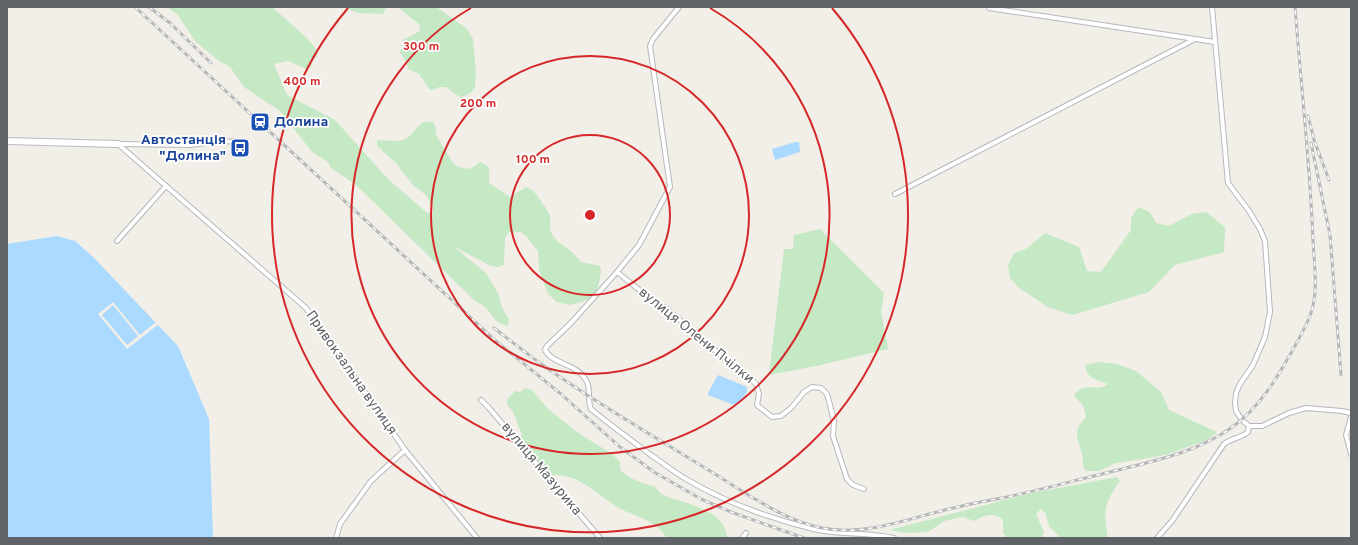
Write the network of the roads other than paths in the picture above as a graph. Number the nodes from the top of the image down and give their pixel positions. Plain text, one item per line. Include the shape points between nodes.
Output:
1 (679, 7) edge
2 (1212, 7) edge
3 (989, 8) edge
4 (1196, 39) junction
5 (1215, 42) junction
6 (7, 141) edge
7 (241, 142) dead end
8 (118, 144) junction
9 (166, 186) junction
10 (895, 194) dead end
11 (117, 241) dead end
12 (617, 272) junction
13 (481, 400) dead end
14 (1351, 413) edge
15 (1351, 417) edge
16 (1249, 426) junction
17 (404, 450) junction
18 (1351, 454) edge
19 (864, 489) dead end
20 (746, 533) dead end
21 (336, 538) edge
22 (477, 538) edge
23 (600, 538) edge
24 (742, 538) edge
25 (894, 538) edge
26 (1157, 538) edge

1 - 12 street via 650,46 670,187 639,245
2 - 5 street
3 - 4 street
4 - 5 street
4 - 10 street
5 - 16 street via 1228,183 1260,229 1265,249 1269,324 1253,365 1236,393 1235,403 1236,411
6 - 8 street
7 - 8 street via 220,141 191,145
8 - 9 street, Привокзальна вулиця
9 - 11 street
9 - 17 street, Привокзальна вулиця via 306,308
12 - 19 street, вулиця Олени Пчілки via 653,301 666,308 748,376 756,384 759,394 757,405 772,417 781,416 812,387 821,388 827,394 834,421 833,436 847,479 853,485
12 - 25 street via 545,350 548,356 572,367 587,381 588,403 591,409 684,478 721,498 813,528 837,533 878,534
13 - 23 street, вулиця Мазурика
14 - 16 street via 1306,408 1262,426
15 - 18 street via 1346,435
16 - 26 street via 1248,432 1240,438 1231,439 1224,444 1172,521
17 - 21 street via 371,481 340,524
17 - 22 street, Привокзальна вулиця
20 - 24 street

